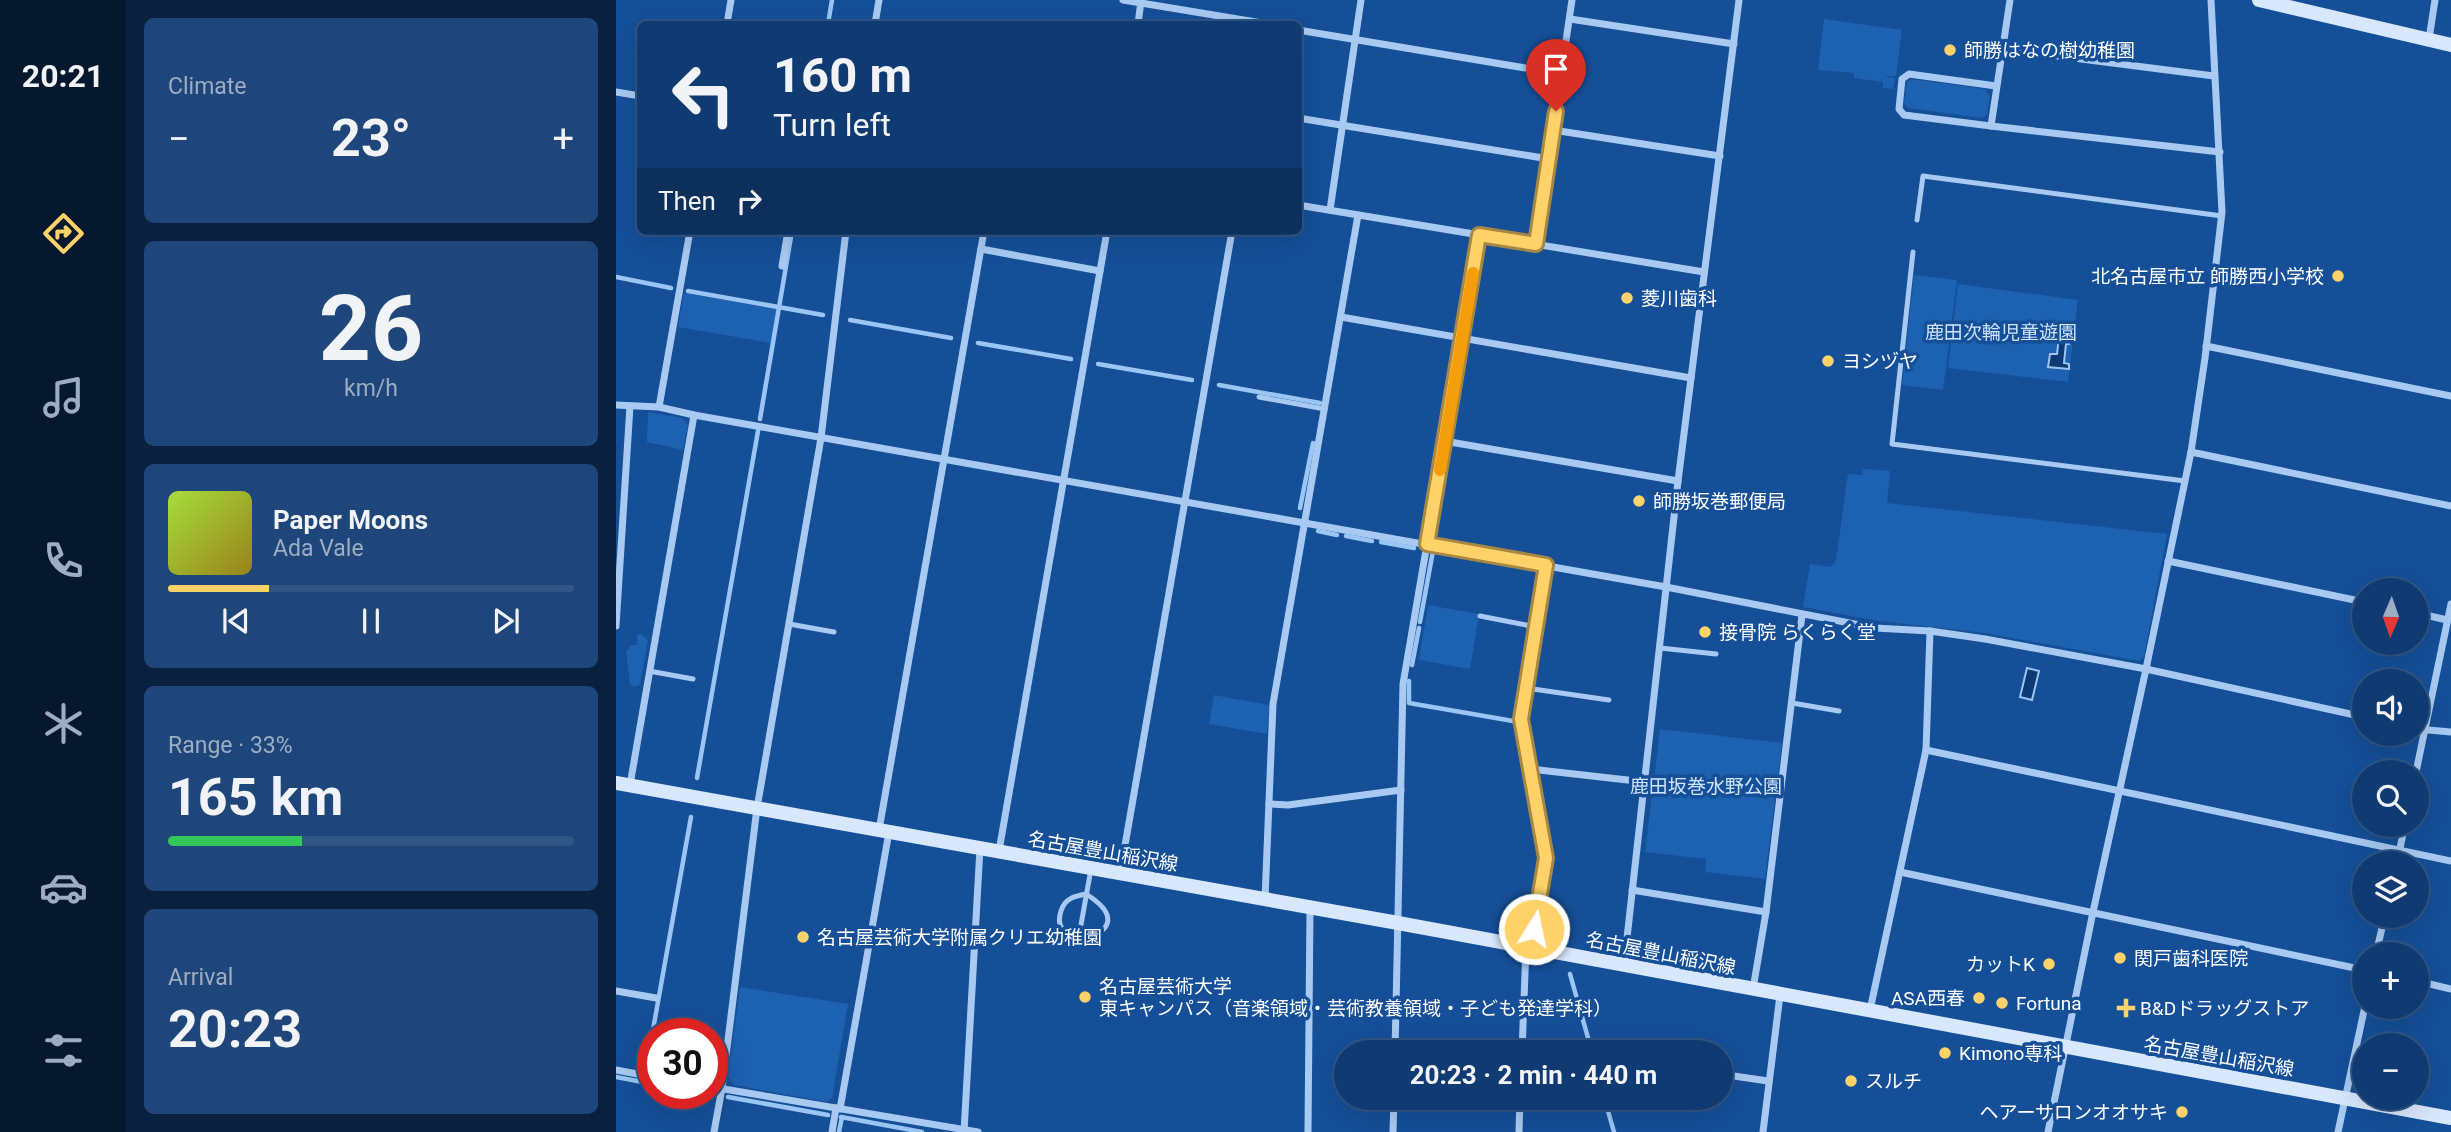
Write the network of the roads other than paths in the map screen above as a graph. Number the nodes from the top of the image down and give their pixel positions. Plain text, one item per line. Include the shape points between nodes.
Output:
1 (731, 0) edge
2 (879, 0) edge
3 (1123, 0) edge
4 (1361, 0) edge
5 (1572, 0) edge
6 (1739, 0) edge
7 (2010, 0) edge
8 (2211, 0) edge
9 (2259, 0) edge
10 (2435, 0) edge
11 (1141, 2) edge
12 (1570, 19) junction
13 (728, 21) edge
14 (876, 21) edge
15 (1138, 21) edge
16 (1251, 21) edge
17 (1302, 31) edge
18 (1355, 39) junction
19 (2429, 39) junction
20 (1734, 44) junction
21 (2451, 44) edge
22 (1993, 48) dead end
23 (2003, 49) junction
24 (1561, 74) junction
25 (1981, 74) dead end
26 (2214, 76) junction
27 (1980, 84) junction
28 (1996, 86) junction
29 (616, 92) edge
30 (637, 96) edge
31 (1302, 119) edge
32 (1343, 125) junction
33 (1991, 126) junction
34 (1553, 130) junction
35 (2220, 152) junction
36 (1720, 156) junction
37 (1549, 159) junction
38 (1302, 206) edge
39 (1330, 210) junction
40 (1358, 215) junction
41 (2222, 216) junction
42 (1917, 220) dead end
43 (689, 235) edge
44 (787, 235) edge
45 (846, 235) edge
46 (983, 235) edge
47 (1106, 235) edge
48 (1231, 235) edge
49 (1479, 235) junction
50 (1536, 244) junction
51 (981, 249) junction
52 (1913, 252) dead end
53 (782, 266) dead end
54 (1100, 271) junction
55 (1704, 272) junction
56 (1342, 317) junction
57 (1462, 338) junction
58 (2206, 346) junction
59 (1691, 378) junction
60 (2451, 396) edge
61 (1259, 397) dead end
62 (616, 405) edge
63 (630, 406) junction
64 (659, 407) junction
65 (1325, 409) junction
66 (694, 415) junction
67 (821, 438) junction
68 (1444, 441) junction
69 (2191, 452) junction
70 (943, 459) junction
71 (1064, 480) junction
72 (1678, 481) junction
73 (2185, 481) junction
74 (1185, 502) junction
75 (2451, 506) edge
76 (1305, 523) junction
77 (1427, 544) junction
78 (2168, 561) junction
79 (1546, 565) junction
80 (1667, 587) junction
81 (2352, 599) edge
82 (2451, 604) edge
83 (1802, 615) junction
84 (1480, 616) dead end
85 (2429, 616) edge
86 (2447, 620) junction
87 (789, 624) junction
88 (616, 626) edge
89 (1536, 627) junction
90 (1930, 631) junction
91 (834, 632) dead end
92 (1660, 648) junction
93 (1716, 654) dead end
94 (2146, 669) junction
95 (649, 671) junction
96 (693, 680) dead end
97 (1526, 688) junction
98 (2429, 696) edge
99 (1609, 700) dead end
100 (1792, 703) junction
101 (1839, 711) dead end
102 (2352, 714) edge
103 (2429, 731) edge
104 (2451, 732) edge
105 (1926, 750) junction
106 (1530, 769) junction
107 (1645, 782) junction
108 (623, 784) edge
109 (1401, 790) junction
110 (2119, 790) junction
111 (1269, 804) junction
112 (757, 808) junction
113 (884, 831) junction
114 (2402, 837) edge
115 (980, 848) junction
116 (2399, 850) junction
117 (999, 851) junction
118 (2451, 861) edge
119 (1091, 869) junction
120 (1900, 872) junction
121 (1120, 874) junction
122 (1632, 890) junction
123 (1086, 894) junction
124 (1265, 899) junction
125 (1310, 908) junction
126 (1766, 912) junction
127 (2092, 912) junction
128 (1398, 923) junction
129 (1079, 936) junction
130 (1528, 948) junction
131 (1624, 966) junction
132 (2352, 967) edge
133 (2429, 984) edge
134 (2451, 989) edge
135 (1753, 990) junction
136 (616, 991) edge
137 (1780, 995) junction
138 (656, 998) dead end
139 (1870, 1012) junction
140 (2362, 1019) edge
141 (728, 1040) edge
142 (1395, 1040) edge
143 (1523, 1040) edge
144 (2065, 1047) junction
145 (616, 1070) edge
146 (637, 1074) edge
147 (1733, 1076) edge
148 (1768, 1082) junction
149 (728, 1089) edge
150 (2345, 1099) junction
151 (838, 1108) junction
152 (718, 1109) edge
153 (1394, 1110) edge
154 (1520, 1110) edge
155 (2451, 1118) edge
156 (964, 1131) edge
157 (714, 1132) edge
158 (831, 1132) edge
159 (978, 1132) edge
160 (1308, 1132) edge
161 (1393, 1132) edge
162 (1519, 1132) edge
163 (1763, 1132) edge
164 (2049, 1132) edge
165 (2338, 1132) edge

1 - 13 street
2 - 14 street
3 - 11 street
4 - 18 street
5 - 12 street
6 - 20 street
7 - 23 street
8 - 26 street
9 - 19 main road
10 - 19 street
11 - 15 street
11 - 16 street
12 - 20 street
12 - 24 street
17 - 18 street
18 - 24 street
18 - 32 street
19 - 21 main road
20 - 36 street
22 - 23 lane
23 - 26 street
23 - 28 street
24 - 34 street
25 - 27 lane
26 - 35 street
27 - 28 street
27 - 33 street via 1909,74 1902,79 1899,109 1904,115
28 - 33 street
29 - 30 street
31 - 32 street
32 - 37 street
32 - 39 street
33 - 35 street
34 - 36 street
34 - 37 street
35 - 41 street
36 - 55 street
37 - 50 street
38 - 39 street
39 - 40 street
40 - 49 street
40 - 56 street
41 - 42 lane via 1923,176
41 - 58 street
43 - 64 street
44 - 53 street
45 - 67 street
46 - 51 street
47 - 54 street
48 - 74 street
49 - 50 street
49 - 57 street
50 - 55 street
51 - 54 street
51 - 70 street
52 - 73 lane via 1892,444
54 - 71 street
55 - 59 street
56 - 57 street
56 - 65 street
57 - 59 street
57 - 68 street
58 - 60 street
58 - 69 street
59 - 72 street
61 - 65 lane
62 - 63 street
63 - 64 street
63 - 88 street
64 - 66 street
65 - 76 street
66 - 67 street
66 - 95 street
67 - 70 street
67 - 87 street
68 - 72 street
68 - 77 street
69 - 73 street
69 - 75 street
70 - 71 street
70 - 113 street
71 - 74 street
71 - 117 street
72 - 80 street
73 - 78 street
74 - 76 street
74 - 121 street
76 - 77 street
76 - 111 street via 1273,705
77 - 79 street
77 - 109 street via 1403,684
78 - 81 street
78 - 94 street
79 - 80 street
79 - 89 street
80 - 83 street
80 - 92 street
82 - 86 street
83 - 90 street via 1875,628
83 - 100 street
84 - 89 lane
85 - 86 street
86 - 98 street
87 - 91 lane
87 - 112 street
89 - 97 street
90 - 94 street
90 - 105 street
92 - 93 lane
92 - 107 street
94 - 102 street
94 - 110 street
95 - 96 lane
95 - 108 street
97 - 99 lane
97 - 106 street via 1521,719
100 - 101 lane
100 - 126 street
103 - 104 street
105 - 110 street
105 - 120 street
106 - 107 street
106 - 130 street via 1546,858
107 - 122 street
108 - 112 main road, 名古屋豊山稲沢線
109 - 111 street
109 - 128 street
110 - 116 street
110 - 127 street
111 - 124 street
112 - 113 main road, 名古屋豊山稲沢線
112 - 141 street
113 - 115 main road, 名古屋豊山稲沢線
113 - 151 street
114 - 116 street
115 - 117 main road, 名古屋豊山稲沢線
115 - 156 street
116 - 118 street
117 - 119 main road, 名古屋豊山稲沢線
119 - 121 main road, 名古屋豊山稲沢線
119 - 123 lane
120 - 127 street
120 - 139 street
121 - 124 main road, 名古屋豊山稲沢線
122 - 126 street
122 - 131 street
123 - 129 lane
123 - 129 lane via 1064,903 1059,920 1067,933
123 - 129 lane via 1098,901 1108,921 1099,935
124 - 125 main road, 名古屋豊山稲沢線
125 - 128 main road, 名古屋豊山稲沢線
125 - 160 street
126 - 135 street
127 - 132 street
127 - 144 street
128 - 130 main road, 名古屋豊山稲沢線
128 - 142 street
130 - 131 main road, 名古屋豊山稲沢線
130 - 143 street
131 - 135 main road, 名古屋豊山稲沢線
133 - 134 street
135 - 137 main road, 名古屋豊山稲沢線
136 - 138 street
137 - 139 main road, 名古屋豊山稲沢線
137 - 148 street
139 - 144 main road, 名古屋豊山稲沢線
140 - 150 street
144 - 150 main road, 名古屋豊山稲沢線
144 - 164 street
145 - 146 street
147 - 148 street
148 - 163 street
149 - 151 street
150 - 155 main road, 名古屋豊山稲沢線
150 - 165 street
151 - 156 street
151 - 158 street
152 - 157 street
153 - 161 street
154 - 162 street
156 - 159 street

